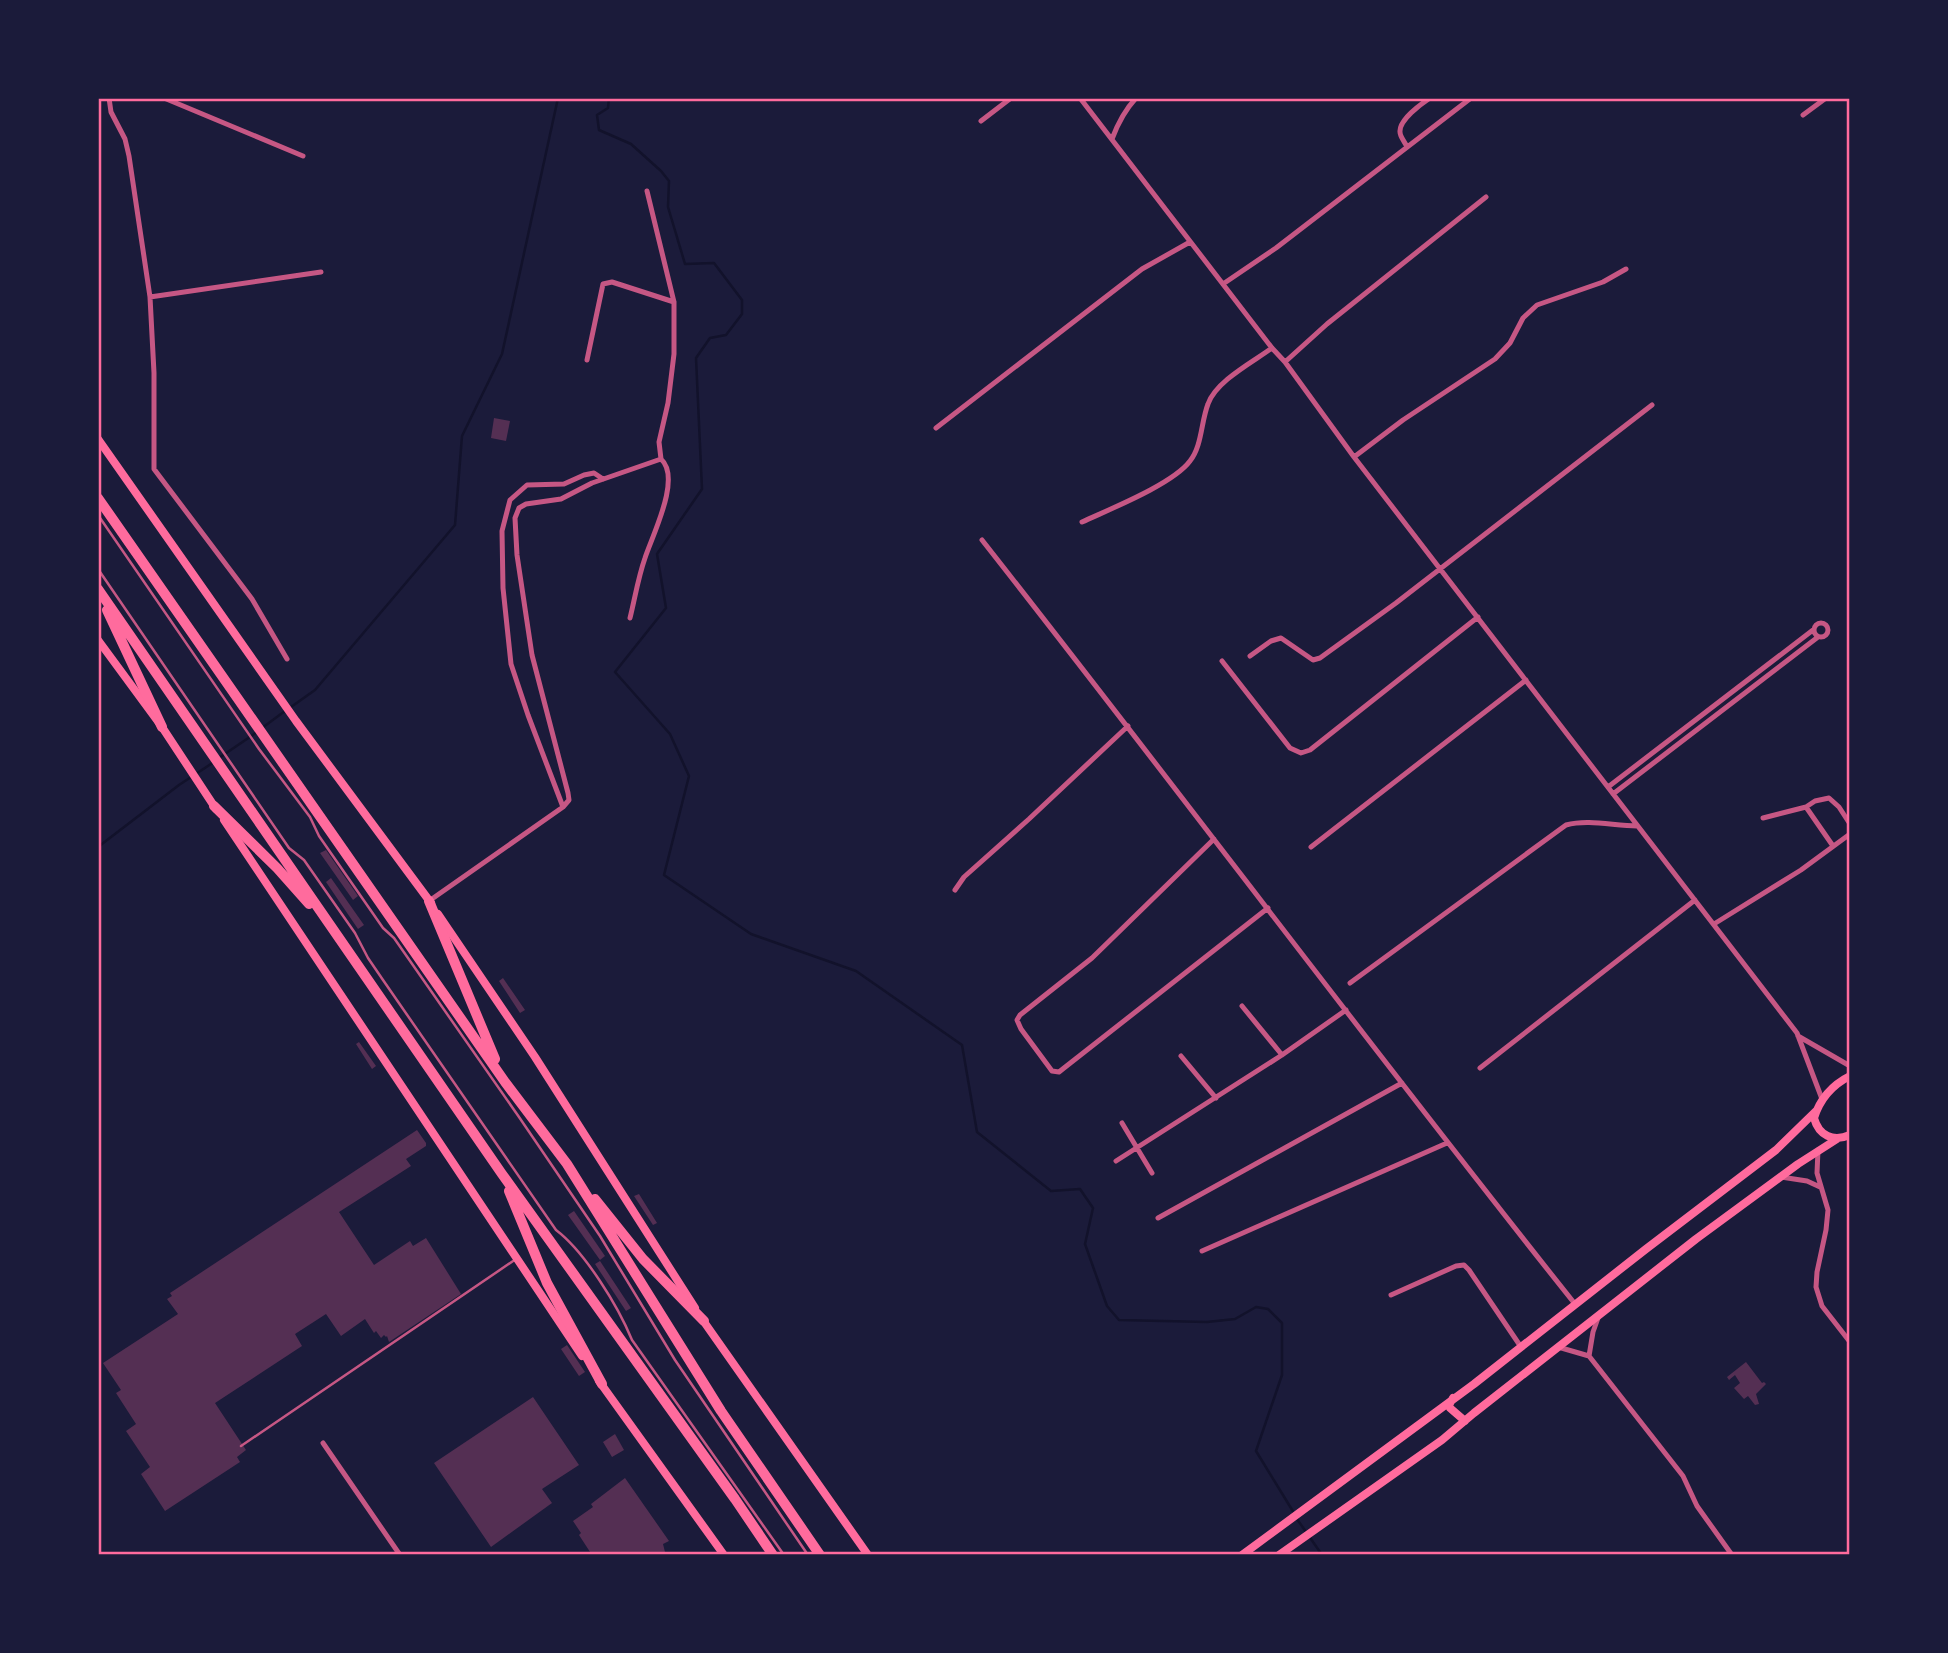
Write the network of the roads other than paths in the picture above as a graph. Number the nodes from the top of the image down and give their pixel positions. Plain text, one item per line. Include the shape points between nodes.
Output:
1 (109, 98) edge
2 (164, 98) edge
3 (1010, 98) edge
4 (1080, 98) edge
5 (1136, 98) edge
6 (1430, 98) edge
7 (1471, 98) edge
8 (1826, 98) edge
9 (1803, 115) dead end
10 (981, 121) dead end
11 (1112, 139) junction
12 (1408, 147) junction
13 (303, 156) dead end
14 (647, 191) dead end
15 (1486, 197) dead end
16 (1190, 242) junction
17 (1626, 270) dead end
18 (321, 272) dead end
19 (1223, 284) junction
20 (150, 297) junction
21 (674, 302) junction
22 (1272, 348) junction
23 (587, 360) dead end
24 (1285, 362) junction
25 (1652, 405) dead end
26 (936, 428) dead end
27 (98, 439) edge
28 (1354, 457) junction
29 (661, 459) junction
30 (603, 479) junction
31 (98, 498) edge
32 (98, 515) edge
33 (1082, 522) dead end
34 (982, 540) dead end
35 (1441, 568) junction
36 (98, 569) edge
37 (98, 590) edge
38 (630, 618) dead end
39 (1478, 618) junction
40 (1813, 630) junction
41 (1818, 637) junction
42 (98, 640) edge
43 (1250, 656) dead end
44 (287, 659) dead end
45 (1222, 661) dead end
46 (1526, 680) junction
47 (1128, 726) junction
48 (162, 727) junction
49 (208, 740) junction
50 (1664, 744) junction
51 (1670, 751) junction
52 (1608, 787) junction
53 (1614, 794) junction
54 (214, 806) junction
55 (563, 807) junction
56 (1806, 807) junction
57 (1763, 818) dead end
58 (1850, 824) edge
59 (1637, 826) junction
60 (1850, 834) edge
61 (1214, 838) junction
62 (1833, 846) junction
63 (1311, 847) dead end
64 (955, 890) dead end
65 (1695, 900) junction
66 (429, 901) junction
67 (1268, 908) junction
68 (1714, 924) junction
69 (339, 937) junction
70 (1350, 984) dead end
71 (1242, 1006) dead end
72 (1346, 1010) junction
73 (1798, 1036) junction
74 (1282, 1055) junction
75 (1181, 1056) dead end
76 (1850, 1066) edge
77 (1480, 1068) dead end
78 (1850, 1076) edge
79 (505, 1082) junction
80 (1402, 1083) junction
81 (1216, 1098) junction
82 (1822, 1099) junction
83 (1816, 1111) junction
84 (1122, 1123) dead end
85 (1850, 1135) edge
86 (1837, 1139) junction
87 (1447, 1143) junction
88 (1137, 1148) junction
89 (1818, 1150) junction
90 (1116, 1161) dead end
91 (567, 1164) junction
92 (1152, 1173) dead end
93 (502, 1174) junction
94 (1781, 1177) junction
95 (1820, 1187) junction
96 (1158, 1218) dead end
97 (1202, 1251) dead end
98 (516, 1259) junction
99 (1391, 1295) dead end
100 (1575, 1304) junction
101 (1600, 1315) junction
102 (704, 1321) junction
103 (1850, 1342) edge
104 (1521, 1347) junction
105 (1558, 1347) junction
106 (1590, 1356) junction
107 (602, 1384) junction
108 (1452, 1398) junction
109 (1465, 1421) junction
110 (323, 1443) dead end
111 (241, 1446) dead end
112 (400, 1555) edge
113 (724, 1555) edge
114 (773, 1555) edge
115 (784, 1555) edge
116 (808, 1555) edge
117 (820, 1555) edge
118 (868, 1555) edge
119 (1242, 1555) edge
120 (1279, 1555) edge
121 (1732, 1555) edge

1 - 20 street via 130,156
2 - 13 street
3 - 10 street
4 - 11 street
5 - 11 street
6 - 12 street via 1401,126
7 - 12 street
8 - 9 street
11 - 16 street
12 - 19 street
14 - 21 street
15 - 24 street
16 - 19 street
16 - 26 street via 1142,269
17 - 28 street via 1538,304 1495,359
18 - 20 street
19 - 22 street
20 - 44 street via 154,469 252,599
21 - 23 street via 612,282 603,284
21 - 29 street via 674,354 659,442
22 - 24 street
22 - 33 street via 1211,396 1196,450 1186,466 1151,489
24 - 28 street
25 - 35 street
27 - 66 main road
28 - 35 street
29 - 30 street
29 - 38 street via 667,468 668,488
30 - 55 street via 561,499 526,504 515,518 532,655 568,793
30 - 55 street via 594,473 564,484 527,485 510,500 502,531 512,664
31 - 79 highway
32 - 116 lane via 527,1128 675,1360
34 - 47 street
35 - 39 street
35 - 43 street via 1320,658 1313,660 1281,638
36 - 49 lane
37 - 48 highway
37 - 49 highway
39 - 45 street via 1301,753 1290,748
39 - 46 street
40 - 41 street
40 - 41 street via 1818,623 1827,626 1826,635
40 - 50 street
41 - 51 street
42 - 48 main road
46 - 52 street
46 - 63 street
47 - 61 street
47 - 64 street
48 - 54 main road
49 - 69 highway via 223,771
49 - 115 lane via 236,770 289,848 304,860
50 - 51 street
50 - 52 street
51 - 53 street
52 - 53 street
53 - 59 street
54 - 69 highway
54 - 98 main road
55 - 66 street
56 - 57 street
56 - 58 street via 1829,798
56 - 62 street
59 - 65 street
59 - 70 street via 1566,825
60 - 62 street
61 - 67 street
61 - 67 street via 1092,958 1020,1015 1021,1029 1052,1071 1059,1072
62 - 68 street
65 - 68 street
65 - 77 street
66 - 79 highway
66 - 102 main road
67 - 72 street
68 - 73 street
69 - 93 highway
71 - 74 street
72 - 74 street
72 - 80 street
73 - 76 street
73 - 82 street
74 - 81 street
75 - 81 street
78 - 82 main road
79 - 91 highway
80 - 87 street
80 - 96 street
81 - 88 street
82 - 83 main road
83 - 86 main road via 1820,1131
83 - 100 main road via 1776,1150
84 - 88 street
85 - 86 main road
86 - 89 main road
87 - 97 street
87 - 100 street
88 - 90 street
88 - 92 street
89 - 94 main road
89 - 95 street
91 - 102 highway via 643,1259
91 - 117 highway via 721,1411
93 - 107 highway via 547,1283
93 - 114 highway
94 - 95 street
94 - 101 main road
95 - 103 street via 1828,1210 1816,1287 1822,1306
98 - 107 main road
98 - 111 lane
99 - 104 street via 1464,1265
100 - 104 main road
101 - 105 main road
101 - 106 street
102 - 118 main road
104 - 108 main road
105 - 106 street
105 - 109 main road
106 - 121 street via 1683,1476 1697,1506
107 - 113 main road
108 - 109 main road via 1450,1408
108 - 119 main road
109 - 120 main road
110 - 112 street

